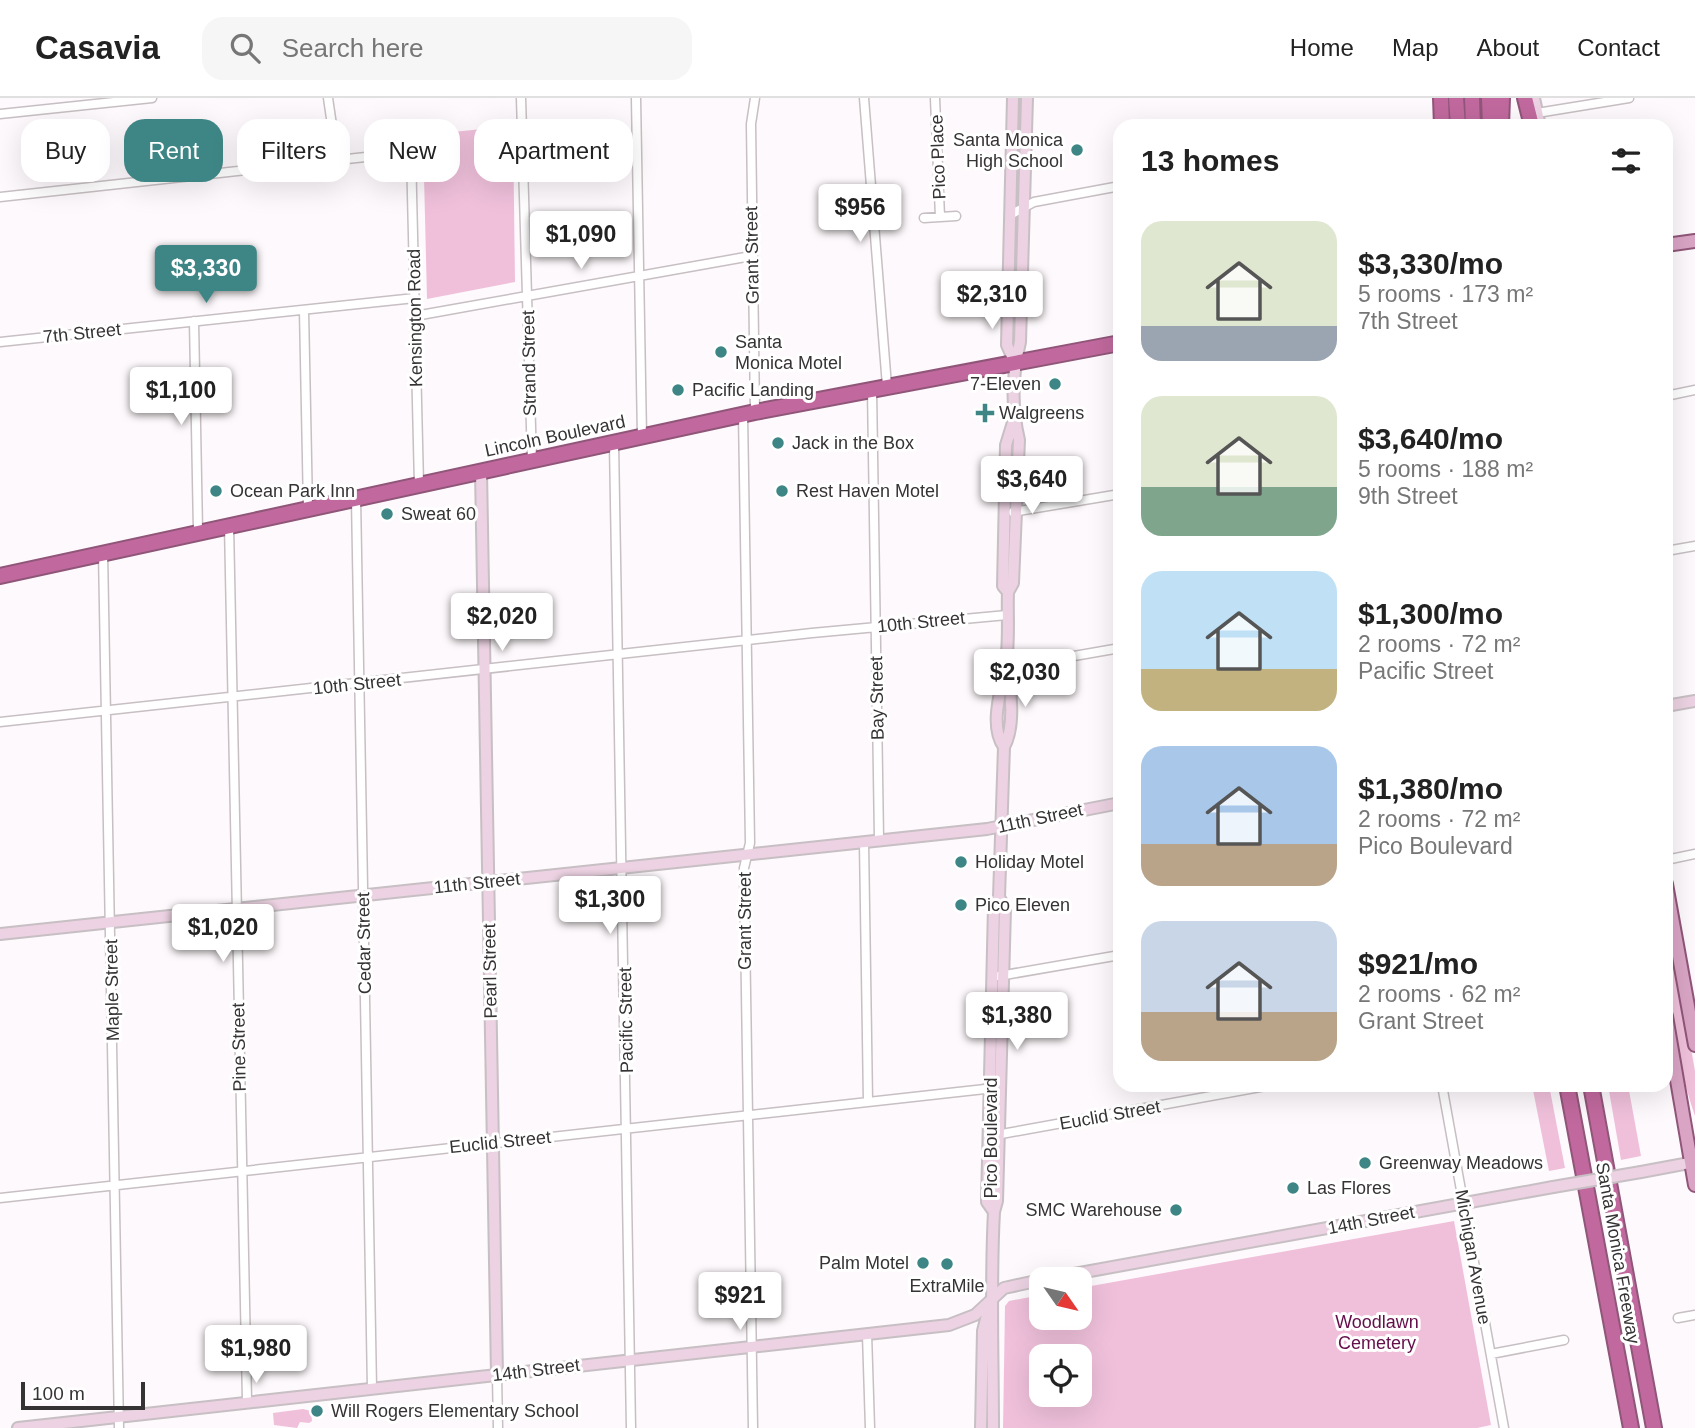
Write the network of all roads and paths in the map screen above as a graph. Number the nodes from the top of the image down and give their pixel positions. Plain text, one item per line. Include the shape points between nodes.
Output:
1 (152, 98) edge
2 (328, 98) edge
3 (521, 98) edge
4 (636, 98) edge
5 (755, 98) edge
6 (864, 98) edge
7 (935, 98) edge
8 (1013, 98) edge
9 (1027, 98) edge
10 (1441, 98) edge
11 (1456, 98) edge
12 (1472, 98) edge
13 (1489, 98) edge
14 (1502, 98) edge
15 (1525, 98) edge
16 (1534, 98) edge
17 (1629, 98) edge
18 (0, 114) edge
19 (331, 119) edge
20 (1441, 119) edge
21 (1458, 119) edge
22 (1473, 119) edge
23 (1490, 119) edge
24 (1501, 119) edge
25 (1535, 119) edge
26 (1535, 119) edge
27 (1539, 119) edge
28 (350, 158) edge
29 (237, 170) edge
30 (1113, 187) edge
31 (0, 197) edge
32 (1028, 201) junction
33 (1010, 215) junction
34 (956, 216) dead end
35 (940, 217) junction
36 (924, 218) dead end
37 (1695, 241) edge
38 (1673, 245) edge
39 (751, 256) junction
40 (640, 275) junction
41 (528, 295) junction
42 (415, 298) junction
43 (304, 310) junction
44 (415, 316) junction
45 (194, 321) junction
46 (0, 342) edge
47 (1113, 344) edge
48 (1015, 363) junction
49 (887, 386) junction
50 (872, 389) junction
51 (1695, 390) edge
52 (1673, 395) edge
53 (749, 413) junction
54 (642, 437) junction
55 (614, 443) junction
56 (532, 460) junction
57 (481, 471) junction
58 (419, 485) junction
59 (1113, 495) edge
60 (356, 498) junction
61 (308, 509) junction
62 (1011, 513) junction
63 (229, 525) junction
64 (198, 531) junction
65 (1695, 546) edge
66 (1673, 550) edge
67 (103, 552) junction
68 (0, 576) edge
69 (1007, 615) junction
70 (876, 627) junction
71 (748, 641) junction
72 (1113, 649) edge
73 (619, 655) junction
74 (1005, 668) junction
75 (486, 669) junction
76 (360, 684) junction
77 (234, 697) junction
78 (1695, 701) edge
79 (1673, 705) edge
80 (107, 710) junction
81 (0, 722) edge
82 (1113, 804) edge
83 (1002, 827) junction
84 (879, 839) junction
85 (864, 842) junction
86 (1695, 854) edge
87 (747, 855) junction
88 (1673, 859) edge
89 (623, 868) junction
90 (488, 882) junction
91 (364, 895) junction
92 (237, 909) junction
93 (1673, 918) edge
94 (111, 922) junction
95 (0, 934) edge
96 (1113, 955) edge
97 (997, 976) junction
98 (1692, 1009) edge
99 (1695, 1045) edge
100 (1673, 1054) edge
101 (995, 1088) junction
102 (1233, 1092) edge
103 (1443, 1092) edge
104 (1568, 1092) edge
105 (1592, 1092) edge
106 (868, 1102) junction
107 (747, 1115) junction
108 (628, 1128) junction
109 (994, 1135) junction
110 (494, 1143) junction
111 (366, 1157) junction
112 (1693, 1162) edge
113 (241, 1170) junction
114 (115, 1185) junction
115 (1695, 1185) edge
116 (0, 1198) edge
117 (1463, 1202) junction
118 (1092, 1271) edge
119 (1029, 1283) edge
120 (990, 1301) junction
121 (1695, 1315) edge
122 (1678, 1318) dead end
123 (867, 1334) junction
124 (1564, 1340) dead end
125 (752, 1346) junction
126 (1491, 1354) junction
127 (631, 1360) junction
128 (497, 1375) junction
129 (372, 1389) junction
130 (247, 1401) junction
131 (119, 1423) edge
132 (18, 1428) edge
133 (498, 1428) edge
134 (631, 1428) edge
135 (753, 1428) edge
136 (870, 1428) edge
137 (981, 1428) edge
138 (993, 1428) edge
139 (1504, 1428) edge
140 (1631, 1428) edge
141 (1654, 1428) edge

1 - 18 street
2 - 19 street
3 - 41 street, Strand Street
4 - 40 street
5 - 39 street, Grant Street
6 - 49 street
7 - 35 street, Pico Place
8 - 33 street, Pico Boulevard
9 - 32 street, Pico Boulevard
10 - 20 highway
11 - 21 highway
12 - 22 highway
13 - 23 highway
14 - 24 highway
15 - 25 highway
16 - 26 street
17 - 27 street
28 - 42 street, Kensington Road via 411,152
29 - 31 street
30 - 32 street
32 - 33 street
32 - 48 street, Pico Boulevard
33 - 48 street, Pico Boulevard via 1007,345
34 - 35 street
35 - 36 street
37 - 38 main road
39 - 40 street
39 - 53 street, Grant Street
40 - 41 street
40 - 54 street
41 - 44 street
41 - 56 street, Strand Street
42 - 43 street, 7th Street
42 - 44 street, Kensington Road
43 - 45 street, 7th Street
43 - 61 street
44 - 58 street, Kensington Road
45 - 46 street, 7th Street
45 - 64 street
47 - 48 highway, Lincoln Boulevard
48 - 49 highway, Lincoln Boulevard
48 - 62 street, Pico Boulevard via 1014,419 1006,445
49 - 50 highway, Lincoln Boulevard
50 - 53 highway, Lincoln Boulevard
50 - 70 street, Bay Street
51 - 52 street
53 - 54 highway, Lincoln Boulevard
53 - 71 street, Grant Street
54 - 55 highway, Lincoln Boulevard
55 - 56 highway, Lincoln Boulevard
55 - 73 street, Pacific Street
56 - 57 highway, Lincoln Boulevard
57 - 58 highway, Lincoln Boulevard
57 - 75 street, Pearl Street
58 - 60 highway, Lincoln Boulevard
59 - 62 street
60 - 61 highway, Lincoln Boulevard
60 - 76 street, Cedar Street
61 - 63 highway, Lincoln Boulevard
62 - 69 street, Pico Boulevard via 1003,586 1008,592
63 - 64 highway, Lincoln Boulevard
63 - 77 street, Pine Street
64 - 67 highway, Lincoln Boulevard
65 - 66 street
67 - 68 highway, Lincoln Boulevard
67 - 80 street, Maple Street
69 - 70 street, 10th Street
69 - 74 street, Pico Boulevard
70 - 71 street, 10th Street
70 - 84 street, Bay Street
71 - 73 street, 10th Street
71 - 87 street, Grant Street
72 - 74 street
73 - 75 street, 10th Street
73 - 89 street, Pacific Street
74 - 83 street, Pico Boulevard via 1010,682 1009,738 1004,747
75 - 76 street, 10th Street
75 - 90 street, Pearl Street
76 - 77 street, 10th Street
76 - 91 street, Cedar Street
77 - 80 street, 10th Street
77 - 92 street, Pine Street
78 - 79 street
80 - 81 street, 10th Street
80 - 94 street, Maple Street
82 - 83 street, 11th Street
83 - 84 street, 11th Street
83 - 97 street, Pico Boulevard via 999,897 1005,909
84 - 85 street, 11th Street
85 - 87 street, 11th Street
85 - 106 street
86 - 88 street
87 - 89 street, 11th Street
87 - 107 street, Grant Street
89 - 90 street, 11th Street
89 - 108 street, Pacific Street
90 - 91 street, 11th Street
90 - 110 street, Pearl Street
91 - 92 street, 11th Street
91 - 111 street, Cedar Street
92 - 94 street, 11th Street
92 - 113 street, Pine Street
93 - 98 main road
94 - 95 street, 11th Street
94 - 114 street, Maple Street
96 - 97 street
97 - 101 street, Pico Boulevard
98 - 99 main road
100 - 112 main road
101 - 106 street, Euclid Street
101 - 109 street, Pico Boulevard
102 - 109 street, Euclid Street
103 - 117 street, Michigan Avenue
104 - 140 highway, Santa Monica Freeway
105 - 141 highway, Santa Monica Freeway
106 - 107 street, Euclid Street
107 - 108 street, Euclid Street
107 - 125 street, Grant Street
108 - 110 street, Euclid Street
108 - 127 street, Pacific Street
109 - 120 street, Pico Boulevard via 997,1201
110 - 111 street, Euclid Street
110 - 128 street, Pearl Street
111 - 113 street, Euclid Street
111 - 129 street, Cedar Street
112 - 115 main road
112 - 117 street, 14th Street, bridge
113 - 114 street, Euclid Street
113 - 130 street, Pine Street
114 - 116 street, Euclid Street
114 - 131 street, Maple Street
117 - 118 street, 14th Street
117 - 126 street, Michigan Avenue
119 - 120 street, 14th Street via 1004,1288
120 - 123 street, 14th Street via 975,1315 949,1325
120 - 137 street, Pico Boulevard via 983,1331
120 - 138 street, Pico Boulevard
121 - 122 street
123 - 125 street, 14th Street
123 - 136 street
124 - 126 street
125 - 127 street, 14th Street
125 - 135 street, Grant Street
126 - 139 street, Michigan Avenue
127 - 128 street, 14th Street
127 - 134 street, Pacific Street
128 - 129 street, 14th Street
128 - 133 street, Pearl Street
129 - 130 street, 14th Street
130 - 131 street, 14th Street
131 - 132 street, 14th Street

